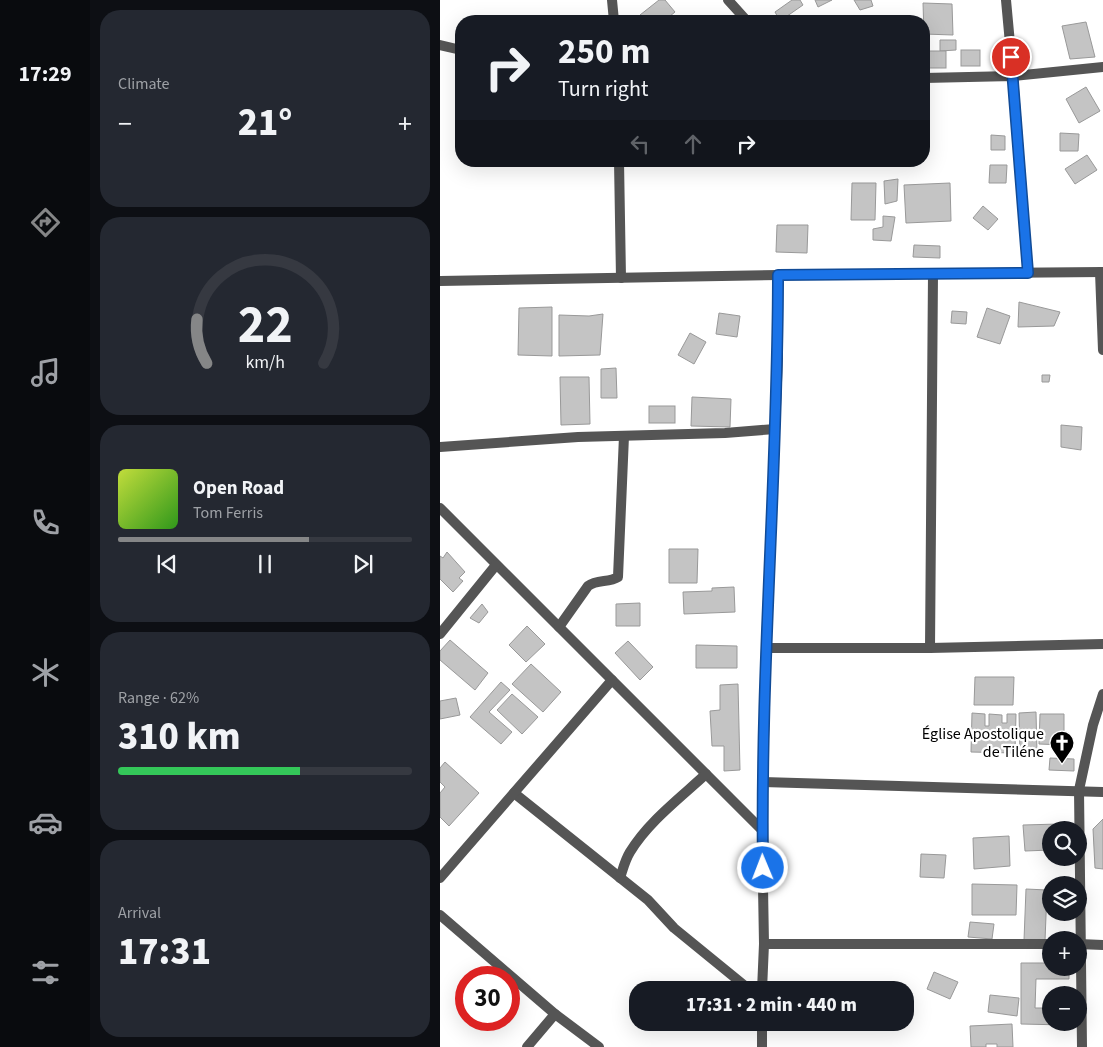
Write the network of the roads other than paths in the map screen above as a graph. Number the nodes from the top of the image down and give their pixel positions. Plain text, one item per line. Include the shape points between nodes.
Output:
1 (612, 0) edge
2 (728, 0) edge
3 (1006, 0) edge
4 (613, 15) edge
5 (742, 15) edge
6 (440, 46) edge
7 (455, 49) edge
8 (1103, 67) edge
9 (1013, 76) junction
10 (930, 78) edge
11 (619, 167) edge
12 (1101, 272) edge
13 (1028, 273) junction
14 (932, 274) junction
15 (778, 275) junction
16 (621, 278) junction
17 (440, 281) edge
18 (1103, 350) edge
19 (775, 428) junction
20 (624, 436) junction
21 (440, 447) edge
22 (440, 508) edge
23 (496, 565) junction
24 (559, 627) junction
25 (440, 634) edge
26 (1103, 644) edge
27 (766, 648) junction
28 (930, 648) junction
29 (612, 680) junction
30 (1103, 694) edge
31 (706, 774) junction
32 (763, 782) junction
33 (1079, 790) junction
34 (1103, 792) edge
35 (514, 793) junction
36 (762, 830) junction
37 (440, 878) edge
38 (620, 878) junction
39 (440, 915) edge
40 (1080, 931) edge
41 (764, 944) junction
42 (1042, 944) edge
43 (1087, 944) edge
44 (1103, 945) edge
45 (1081, 976) edge
46 (739, 981) edge
47 (762, 981) edge
48 (555, 1014) junction
49 (762, 1031) edge
50 (527, 1047) edge
51 (599, 1047) edge
52 (762, 1047) edge
53 (1082, 1047) edge

1 - 4 street
2 - 5 street
3 - 9 street
6 - 7 street
8 - 9 street
9 - 10 street
9 - 13 street
11 - 16 street
12 - 13 street
12 - 18 street
13 - 14 street
14 - 15 street
14 - 28 street
15 - 16 street
15 - 19 street
16 - 17 street
19 - 20 street
19 - 27 street
20 - 21 street
20 - 24 street via 618,577 588,586
22 - 23 street
23 - 24 street
23 - 25 street
24 - 29 street
26 - 28 street
27 - 28 street
27 - 32 street
29 - 31 street
29 - 35 street
30 - 33 street
31 - 36 street
31 - 38 street via 637,842
32 - 33 street
32 - 36 street
33 - 34 street
33 - 40 street
35 - 37 street
35 - 38 street
36 - 41 street
38 - 46 street
39 - 48 street
41 - 42 street
41 - 47 street
43 - 44 street
45 - 53 street
48 - 50 street
48 - 51 street
49 - 52 street

